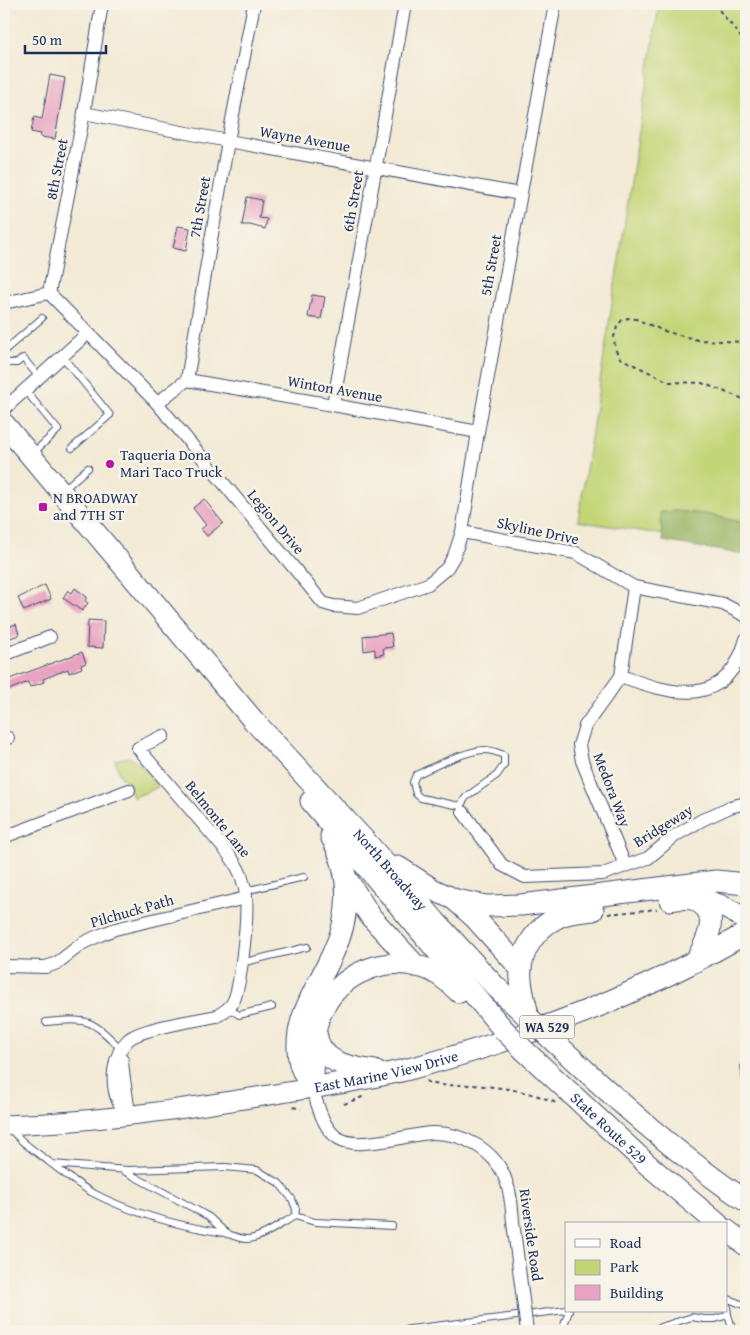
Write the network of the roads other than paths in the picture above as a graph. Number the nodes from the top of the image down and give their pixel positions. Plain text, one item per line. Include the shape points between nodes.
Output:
1 (102, 4) edge
2 (254, 4) edge
3 (405, 4) edge
4 (556, 4) edge
5 (84, 113) junction
6 (228, 141) junction
7 (376, 168) junction
8 (520, 194) junction
9 (49, 294) junction
10 (4, 303) edge
11 (42, 318) dead end
12 (88, 333) junction
13 (4, 351) edge
14 (62, 356) junction
15 (4, 359) edge
16 (39, 376) junction
17 (187, 380) junction
18 (25, 390) junction
19 (157, 403) junction
20 (333, 405) junction
21 (4, 409) edge
22 (4, 424) edge
23 (478, 432) junction
24 (72, 448) dead end
25 (30, 455) junction
26 (88, 468) dead end
27 (61, 492) junction
28 (462, 532) junction
29 (634, 587) junction
30 (746, 616) edge
31 (50, 637) dead end
32 (746, 639) edge
33 (4, 655) edge
34 (621, 676) junction
35 (253, 720) junction
36 (163, 736) dead end
37 (129, 790) dead end
38 (303, 792) junction
39 (746, 803) edge
40 (462, 809) junction
41 (4, 837) edge
42 (368, 844) junction
43 (625, 865) junction
44 (304, 876) dead end
45 (345, 876) junction
46 (716, 881) junction
47 (746, 884) edge
48 (246, 895) junction
49 (746, 896) edge
50 (688, 897) junction
51 (456, 900) junction
52 (746, 920) edge
53 (746, 933) edge
54 (307, 947) dead end
55 (696, 961) junction
56 (241, 963) junction
57 (4, 966) edge
58 (416, 966) junction
59 (521, 969) junction
60 (272, 1007) dead end
61 (228, 1008) junction
62 (529, 1018) junction
63 (46, 1022) dead end
64 (316, 1028) junction
65 (503, 1029) junction
66 (122, 1050) junction
67 (746, 1061) edge
68 (390, 1073) junction
69 (746, 1080) edge
70 (312, 1088) junction
71 (129, 1117) junction
72 (6, 1125) edge
73 (52, 1164) junction
74 (122, 1170) junction
75 (741, 1197) edge
76 (294, 1216) junction
77 (716, 1222) edge
78 (392, 1226) dead end
79 (728, 1232) edge
80 (227, 1234) junction
81 (746, 1245) edge
82 (728, 1299) edge
83 (746, 1306) edge
84 (565, 1310) edge
85 (567, 1312) edge
86 (728, 1312) edge
87 (728, 1315) junction
88 (394, 1331) edge
89 (527, 1331) edge
90 (562, 1331) edge
91 (648, 1331) edge
92 (733, 1331) edge

1 - 5 street, 8th Street
2 - 6 street, 7th Street
3 - 7 street, 6th Street
4 - 8 street, 5th Street
5 - 6 street, Wayne Avenue
5 - 9 street, 8th Street
6 - 7 street, Wayne Avenue
6 - 17 street, 7th Street
7 - 8 street, Wayne Avenue
7 - 20 street, 6th Street
8 - 23 street, 5th Street
9 - 10 street
9 - 12 street, Legion Drive
11 - 13 lane
12 - 14 street
12 - 19 street, Legion Drive
14 - 16 street
14 - 24 lane via 110,415
15 - 16 lane via 13,364 23,358
16 - 18 street
17 - 19 street
17 - 20 street, Winton Avenue
18 - 21 street
18 - 25 lane via 58,430
19 - 28 street, Legion Drive via 323,603 358,608 428,584 447,568
20 - 23 street, Winton Avenue
22 - 25 main road, North Broadway
23 - 28 street, 5th Street
25 - 27 main road, North Broadway
26 - 27 lane
27 - 35 main road, North Broadway
28 - 29 street, Skyline Drive via 576,553
29 - 30 street, Skyline Drive via 723,604
29 - 34 street, Medora Way
31 - 33 street
32 - 34 street via 728,677 709,689 690,692 647,685
34 - 43 street, Medora Way via 585,726 579,745 582,761
35 - 38 main road, North Broadway
35 - 42 main road, North Broadway
36 - 48 street, Belmonte Lane via 138,748 227,852 243,880
37 - 41 street
38 - 45 main road via 332,839
38 - 65 main road, North Broadway
39 - 43 street, Bridgeway via 702,820 676,835 648,858
40 - 40 lane via 421,798 414,788 416,775 484,750 504,755 504,764 497,775 466,797
40 - 43 street, Bridgeway via 502,865 525,877 603,874
42 - 51 main road via 420,882
42 - 62 main road, North Broadway via 495,986
44 - 48 lane
45 - 58 main road via 372,917
45 - 70 main road via 347,903 340,939 305,1010 298,1035 300,1064
46 - 47 main road
46 - 49 main road via 734,885
46 - 51 main road via 508,906
48 - 56 street, Belmonte Lane
48 - 57 street, Pilchuck Path via 100,934 46,967
50 - 52 main road, WA 529 via 714,902
50 - 55 main road via 703,906 710,921 709,937
50 - 59 main road, WA 529 via 573,912 556,918 532,939
51 - 59 main road
53 - 55 main road, East Marine View Drive / WA 529
54 - 56 lane
55 - 68 main road, East Marine View Drive / WA 529 via 606,1004 527,1034
56 - 61 street, Belmonte Lane via 238,989
58 - 64 main road, WA 529 via 388,964 356,974 328,998
58 - 65 main road, WA 529 via 449,982
59 - 62 main road, WA 529
60 - 61 lane via 238,1015
61 - 66 street via 217,1016 142,1032 128,1040
62 - 75 main road, State Route 529 / WA 529, bridge via 619,1102
63 - 66 lane via 86,1021 100,1028
64 - 68 main road, WA 529 via 322,1050 334,1062
64 - 70 main road
65 - 77 main road, State Route 529 / WA 529, bridge via 647,1164
66 - 71 street
67 - 69 lane
68 - 70 main road, East Marine View Drive / WA 529
70 - 71 main road, East Marine View Drive
70 - 89 street, Riverside Road, bridge via 322,1117 338,1138 364,1144 432,1133 452,1135 472,1142 497,1162 506,1179
71 - 72 main road, East Marine View Drive
72 - 73 lane
73 - 74 lane
73 - 80 lane via 90,1191 134,1211 193,1229
74 - 76 lane via 225,1167 257,1170 280,1183 292,1199 296,1209
74 - 80 lane via 209,1217
76 - 78 lane via 315,1222
76 - 80 lane via 257,1237 248,1239
79 - 81 main road
82 - 83 lane
84 - 88 lane
85 - 90 lane
86 - 87 lane
87 - 91 lane via 704,1320 692,1317
87 - 92 lane

